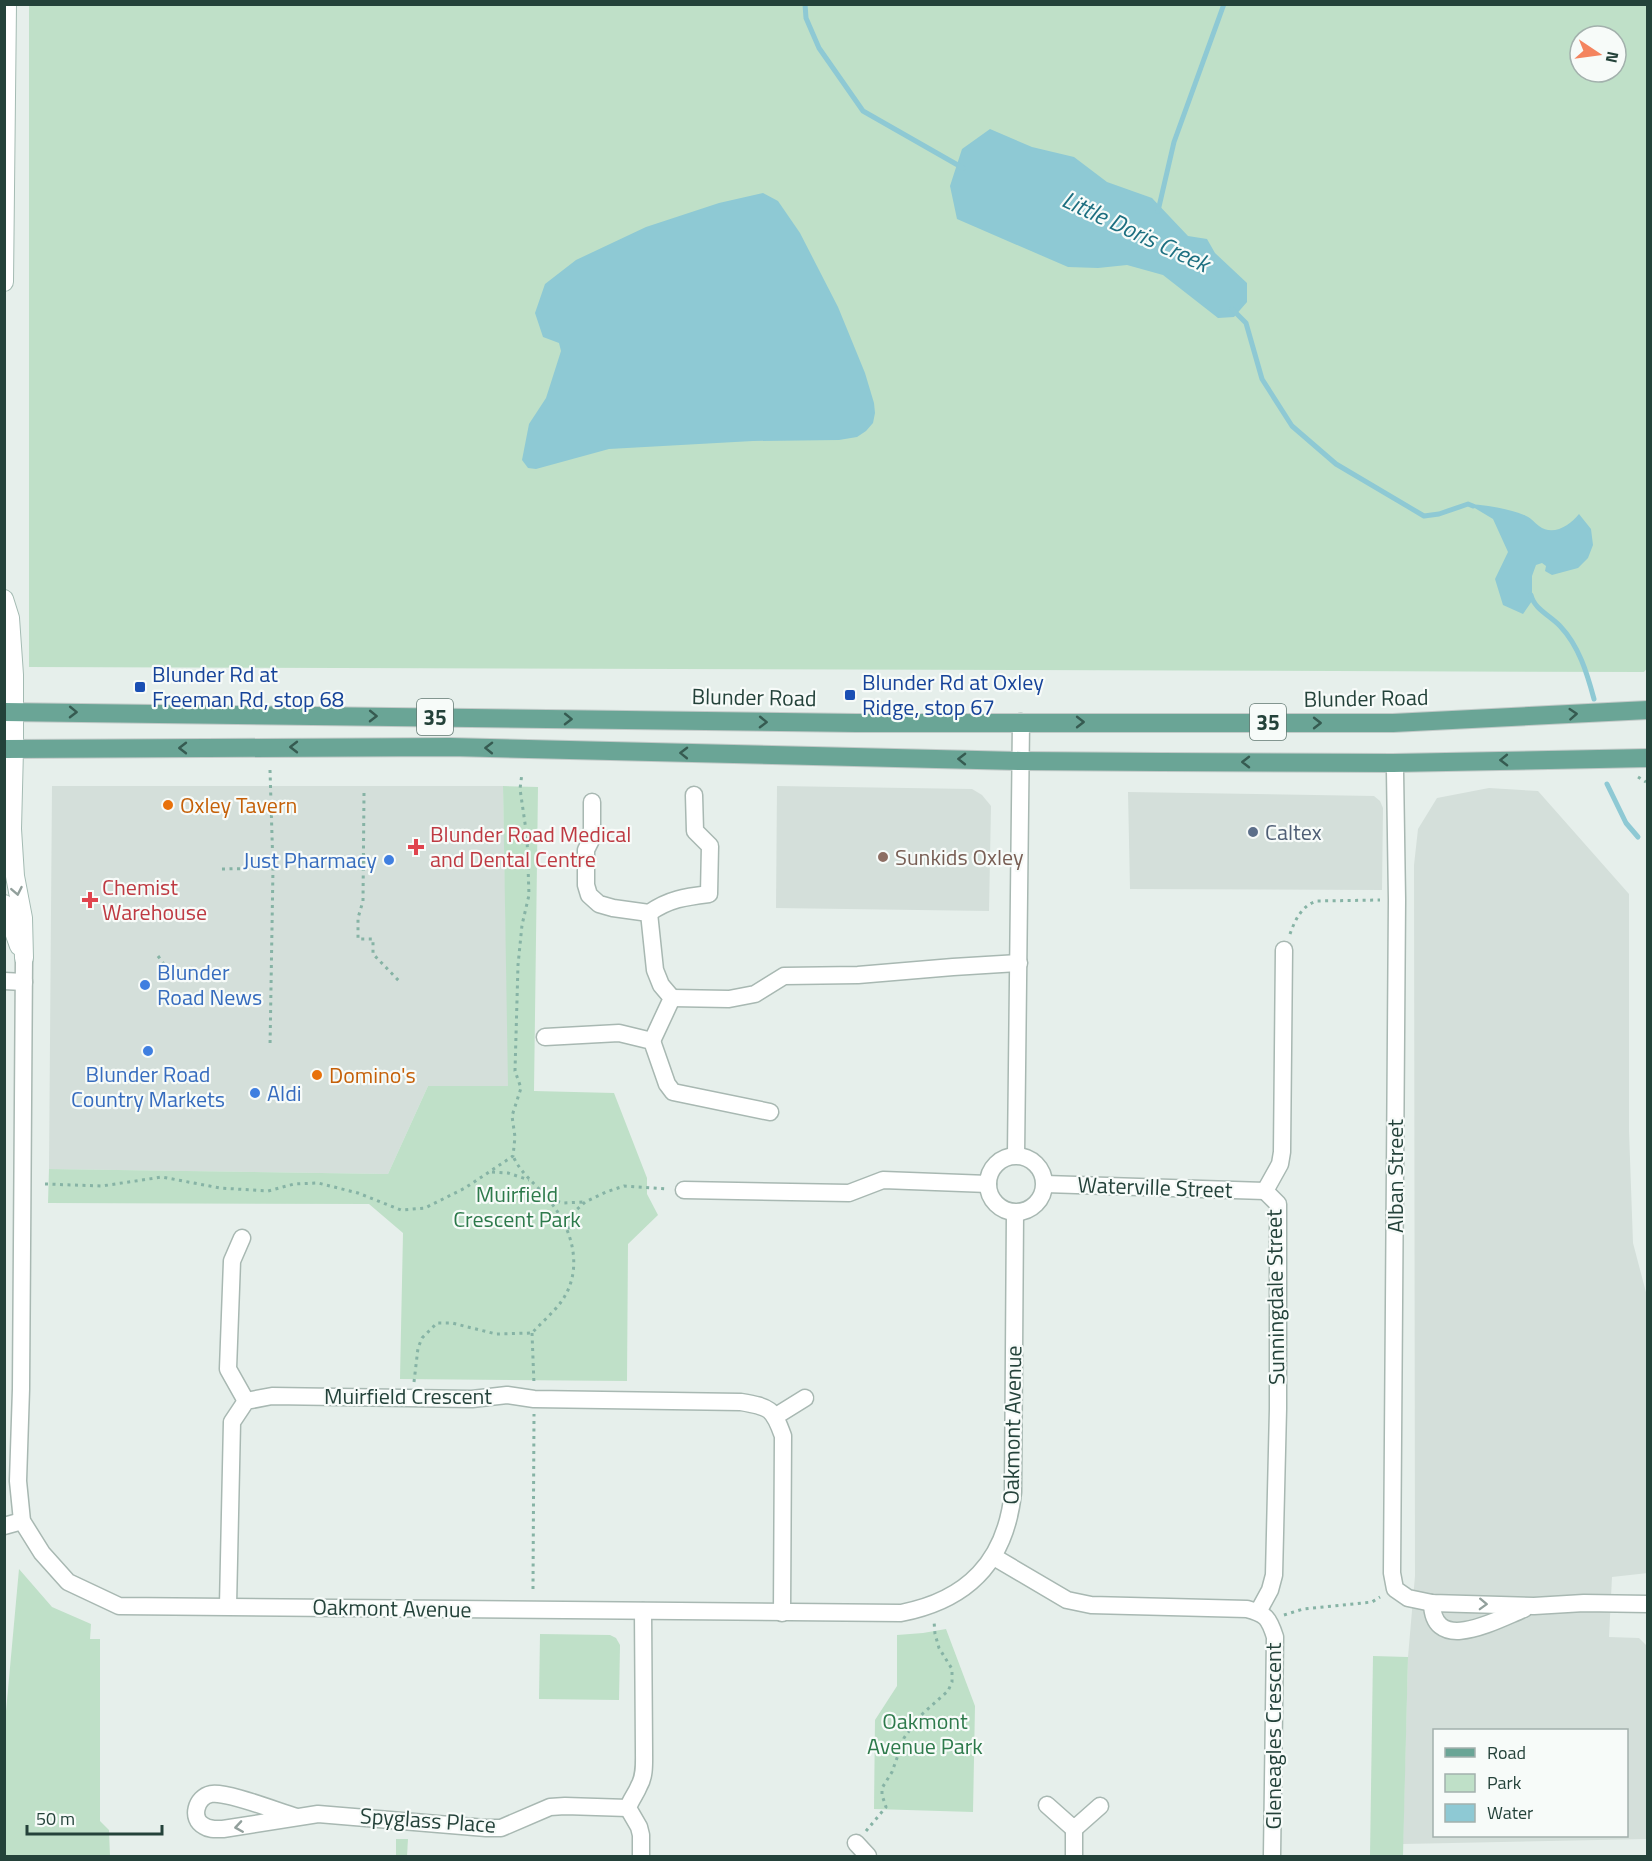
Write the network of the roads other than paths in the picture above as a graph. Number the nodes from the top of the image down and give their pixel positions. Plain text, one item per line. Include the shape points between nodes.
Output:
1 (7, 4) edge
2 (4, 282) edge
3 (4, 599) edge
4 (1647, 710) edge
5 (9, 712) edge
6 (1021, 722) junction
7 (9, 749) edge
8 (1021, 761) junction
9 (1393, 763) junction
10 (1646, 767) edge
11 (694, 795) dead end
12 (592, 802) dead end
13 (4, 904) edge
14 (649, 912) junction
15 (1284, 950) road end
16 (24, 958) junction
17 (1019, 963) junction
18 (4, 981) edge
19 (24, 982) junction
20 (672, 998) junction
21 (545, 1036) dead end
22 (652, 1041) junction
23 (770, 1112) dead end
24 (1016, 1155) junction
25 (988, 1184) junction
26 (1045, 1184) junction
27 (684, 1190) road end
28 (1265, 1191) junction
29 (1015, 1213) junction
30 (242, 1238) dead end
31 (805, 1398) dead end
32 (246, 1401) junction
33 (776, 1416) junction
34 (22, 1521) junction
35 (4, 1526) edge
36 (994, 1557) junction
37 (1432, 1603) junction
38 (1647, 1604) edge
39 (228, 1606) junction
40 (1534, 1606) junction
41 (643, 1611) junction
42 (782, 1613) junction
43 (1264, 1616) junction
44 (1047, 1805) dead end
45 (1100, 1806) dead end
46 (628, 1808) junction
47 (297, 1817) junction
48 (1074, 1829) junction
49 (856, 1843) road end
50 (641, 1857) edge
51 (868, 1857) edge
52 (1074, 1857) edge
53 (1272, 1857) edge

1 - 2 street
3 - 5 street, Oakmont Avenue via 10,618
6 -> 4 main road, Blunder Road / 35 via 1393,723
5 -> 6 main road, Blunder Road / 35
5 - 7 street, Oakmont Avenue
6 - 8 street
8 -> 7 main road, 35 via 450,747
7 -> 16 street, Oakmont Avenue via 15,876
9 -> 8 main road, 35
8 - 17 street
10 -> 9 main road, 35
9 - 37 street, Alban Street via 1396,900 1392,1573 1395,1589 1408,1598
11 - 14 street via 695,831 710,846 709,894 664,903
12 - 14 street via 592,838 586,850 588,895 599,904
13 - 16 street, Oakmont Avenue
14 - 20 street via 655,970
15 - 28 street, Sunningdale Street via 1282,1152
16 - 19 street, Oakmont Avenue
17 - 20 street via 858,975 784,976 755,994 729,999
17 - 24 street
18 - 19 street
19 - 34 street, Oakmont Avenue via 18,1481
20 - 22 street
21 - 22 street via 619,1033
22 - 23 street via 673,1092
24 - 25 street via 993,1167
24 - 26 street via 1039,1167
25 - 27 street via 883,1180 849,1193
25 - 29 street via 999,1207
26 - 28 street, Waterville Street
26 - 29 street via 1033,1207
28 - 43 street, Sunningdale Street via 1278,1204 1278,1409 1274,1575
29 - 36 street, Oakmont Avenue via 1013,1492 1006,1532
30 - 32 street via 232,1261 228,1369
31 - 33 street
32 - 33 street, Muirfield Crescent via 272,1396 472,1399 507,1395 534,1399 741,1402 764,1406
32 - 39 street via 232,1422
33 - 42 street via 783,1436
34 - 35 street
34 - 39 street, Oakmont Avenue via 68,1582 119,1606
36 - 42 street, Oakmont Avenue via 978,1577 934,1605 901,1613
36 - 43 street, Gleneagles Crescent via 1067,1600 1091,1605 1247,1609
37 -> 40 street
37 - 40 street via 1432,1612 1444,1630 1457,1632
38 - 40 street
39 - 41 street, Oakmont Avenue
41 - 42 street, Oakmont Avenue
41 - 46 street via 643,1774
43 - 53 street, Gleneagles Crescent via 1275,1637
44 - 48 street
45 - 48 street
46 - 47 street, Spyglass Place via 550,1807 501,1828 331,1814
46 - 50 street via 642,1835
47 -> 47 street, Spyglass Place via 212,1829 199,1823 196,1807 210,1794 224,1794
48 - 52 street
49 - 51 street

